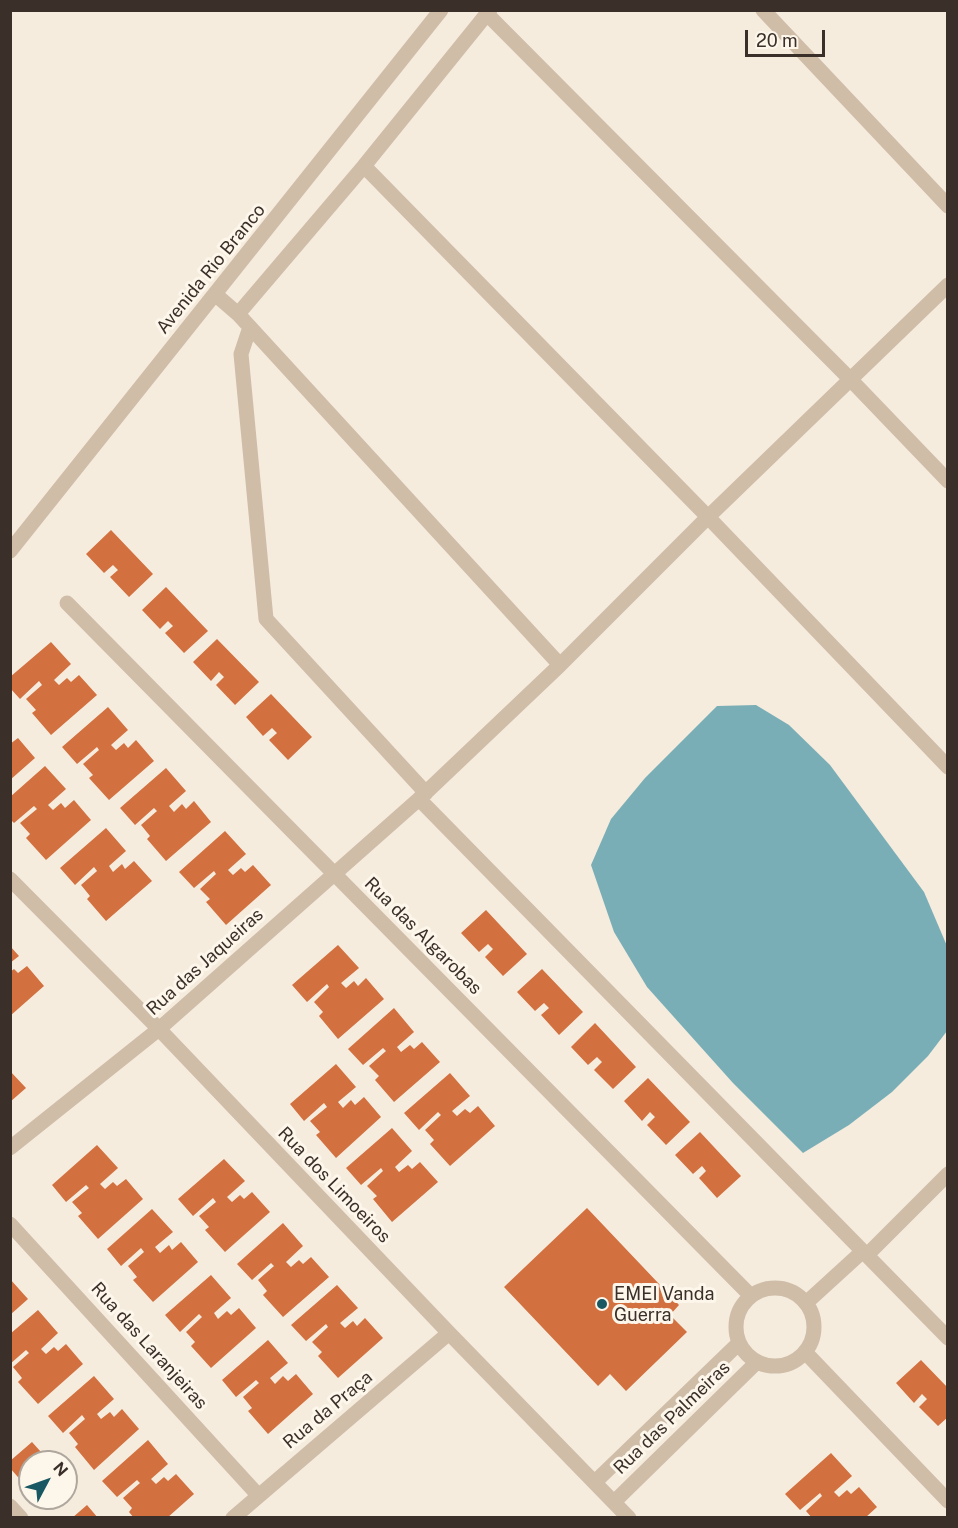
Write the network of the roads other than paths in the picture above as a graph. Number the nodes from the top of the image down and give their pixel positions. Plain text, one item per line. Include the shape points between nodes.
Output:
1 (441, 10) edge
2 (762, 10) edge
3 (488, 12) edge
4 (364, 166) junction
5 (948, 206) edge
6 (948, 285) edge
7 (216, 295) junction
8 (238, 314) junction
9 (250, 327) junction
10 (849, 379) junction
11 (948, 481) edge
12 (708, 517) junction
13 (10, 551) edge
14 (67, 603) dead end
15 (560, 664) junction
16 (948, 767) edge
17 (422, 796) junction
18 (334, 873) junction
19 (10, 879) edge
20 (159, 1029) junction
21 (10, 1148) edge
22 (948, 1174) edge
23 (10, 1224) edge
24 (865, 1253) junction
25 (751, 1296) junction
26 (806, 1304) junction
27 (449, 1333) junction
28 (948, 1338) edge
29 (739, 1343) junction
30 (805, 1352) junction
31 (757, 1362) junction
32 (595, 1482) junction
33 (258, 1495) junction
34 (948, 1501) edge
35 (614, 1502) junction
36 (10, 1506) edge
37 (21, 1518) edge
38 (233, 1518) edge
39 (629, 1518) edge

1 - 7 street, Avenida Rio Branco
2 - 5 street
3 - 4 street
3 - 10 street
4 - 8 street
4 - 12 street
6 - 10 street, Rua das Jaqueiras
7 - 8 street
7 - 13 street, Avenida Rio Branco
8 - 9 street
9 - 15 street
9 - 17 street via 241,354 267,619
10 - 11 street
10 - 12 street, Rua das Jaqueiras
12 - 15 street, Rua das Jaqueiras
12 - 16 street
14 - 18 street, Rua das Algarobas
15 - 17 street, Rua das Jaqueiras
17 - 18 street, Rua das Jaqueiras
17 - 24 street
18 - 20 street, Rua das Jaqueiras
18 - 25 street, Rua das Algarobas
19 - 20 street, Rua dos Limoeiros
20 - 21 street, Rua das Jaqueiras
20 - 27 street, Rua dos Limoeiros
22 - 24 street
23 - 33 street, Rua das Laranjeiras
24 - 26 street
24 - 28 street
25 - 26 street via 775,1288 792,1292
25 - 29 street via 737,1318
26 - 30 street via 814,1328
27 - 32 street, Rua dos Limoeiros
27 - 33 street, Rua da Praça
29 - 31 street
29 - 32 street, Rua das Palmeiras
30 - 31 street via 783,1366
30 - 34 street
31 - 35 street, Rua das Palmeiras
32 - 35 street, Rua dos Limoeiros
33 - 38 street, Rua da Praça
35 - 39 street, Rua dos Limoeiros
36 - 37 street

